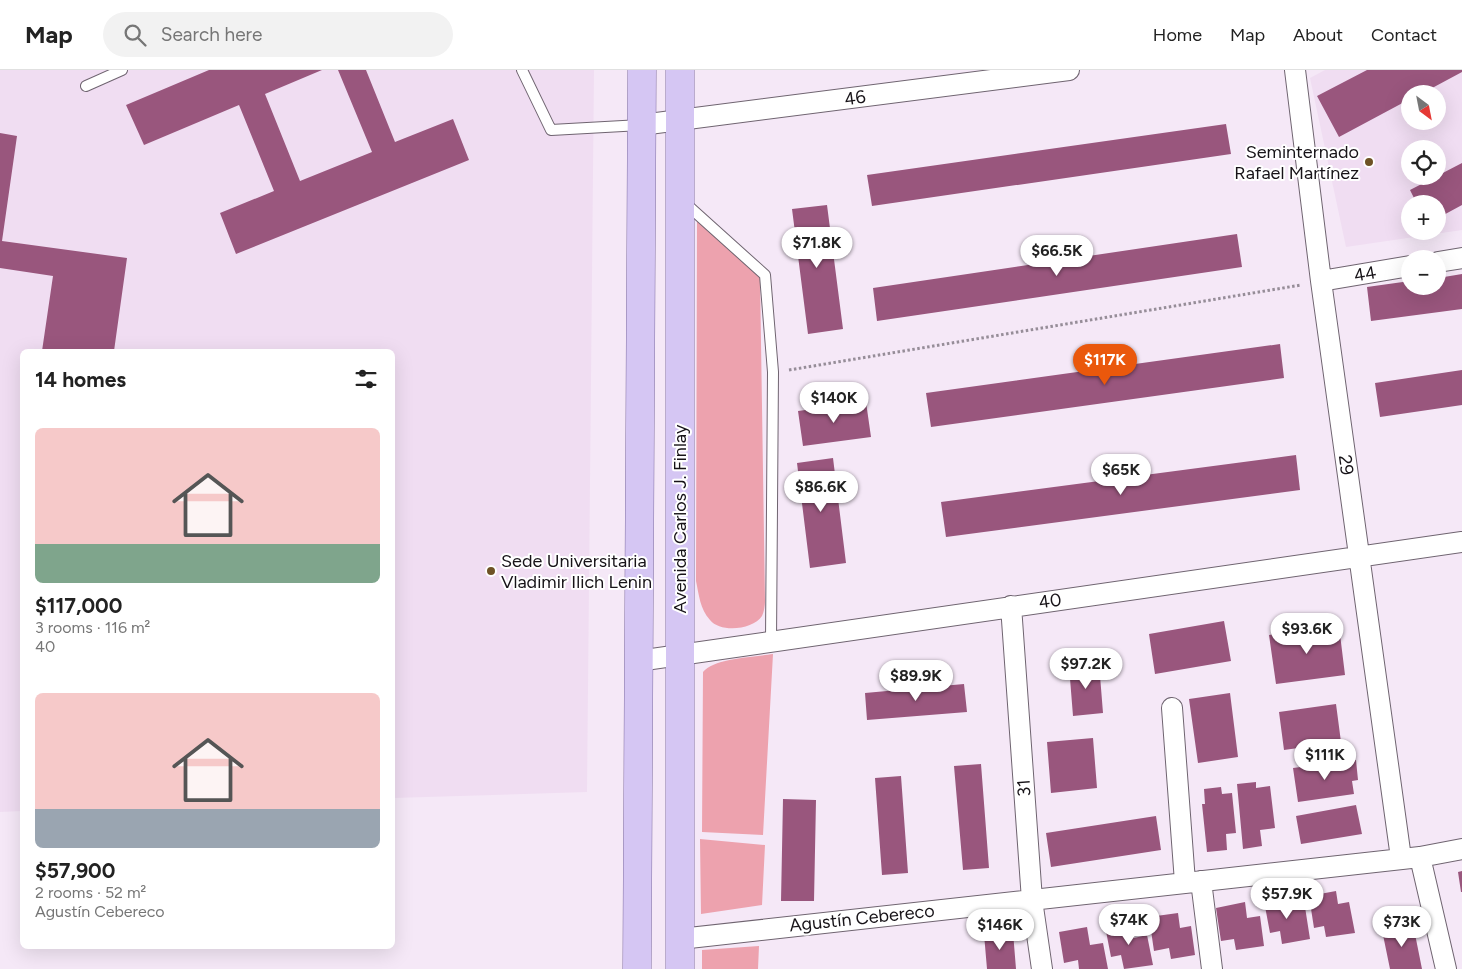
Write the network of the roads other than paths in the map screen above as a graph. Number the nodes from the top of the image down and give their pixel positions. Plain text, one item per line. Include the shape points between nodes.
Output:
1 (122, 70) edge
2 (522, 70) edge
3 (642, 70) edge
4 (680, 70) edge
5 (1068, 70) edge
6 (1295, 70) edge
7 (86, 86) dead end
8 (678, 122) junction
9 (641, 125) junction
10 (680, 198) junction
11 (1462, 258) edge
12 (1446, 261) edge
13 (1401, 268) edge
14 (1320, 281) junction
15 (1462, 542) edge
16 (1359, 557) junction
17 (1011, 606) junction
18 (771, 641) junction
19 (680, 654) junction
20 (638, 661) junction
21 (1172, 708) dead end
22 (1462, 849) edge
23 (1410, 858) junction
24 (1193, 882) junction
25 (1032, 900) junction
26 (680, 939) junction
27 (637, 969) edge
28 (680, 969) edge
29 (1042, 969) edge
30 (1212, 969) edge
31 (1446, 969) edge

1 - 7 lane
2 - 9 lane via 551,130
3 - 9 main road
4 - 8 main road, Avenida Carlos J. Finlay
5 - 8 street, 46
6 - 14 street, 29
8 - 9 street, 46
8 - 10 main road, Avenida Carlos J. Finlay
9 - 20 main road
10 - 18 lane via 765,275 773,372
10 - 19 main road, Avenida Carlos J. Finlay
11 - 12 street
13 - 14 street, 44
14 - 16 street, 29
15 - 16 street, 40
16 - 17 street, 40
16 - 23 street, 29
17 - 18 street, 40
17 - 25 street, 31
18 - 19 street, 40
19 - 20 street, 40
19 - 26 main road, Avenida Carlos J. Finlay
20 - 27 main road
21 - 24 street
22 - 23 street, Agustín Cebereco
23 - 24 street, Agustín Cebereco
23 - 31 street, 29
24 - 25 street, Agustín Cebereco
24 - 30 street
25 - 26 street, Agustín Cebereco
25 - 29 street, 31
26 - 28 main road, Avenida Carlos J. Finlay

